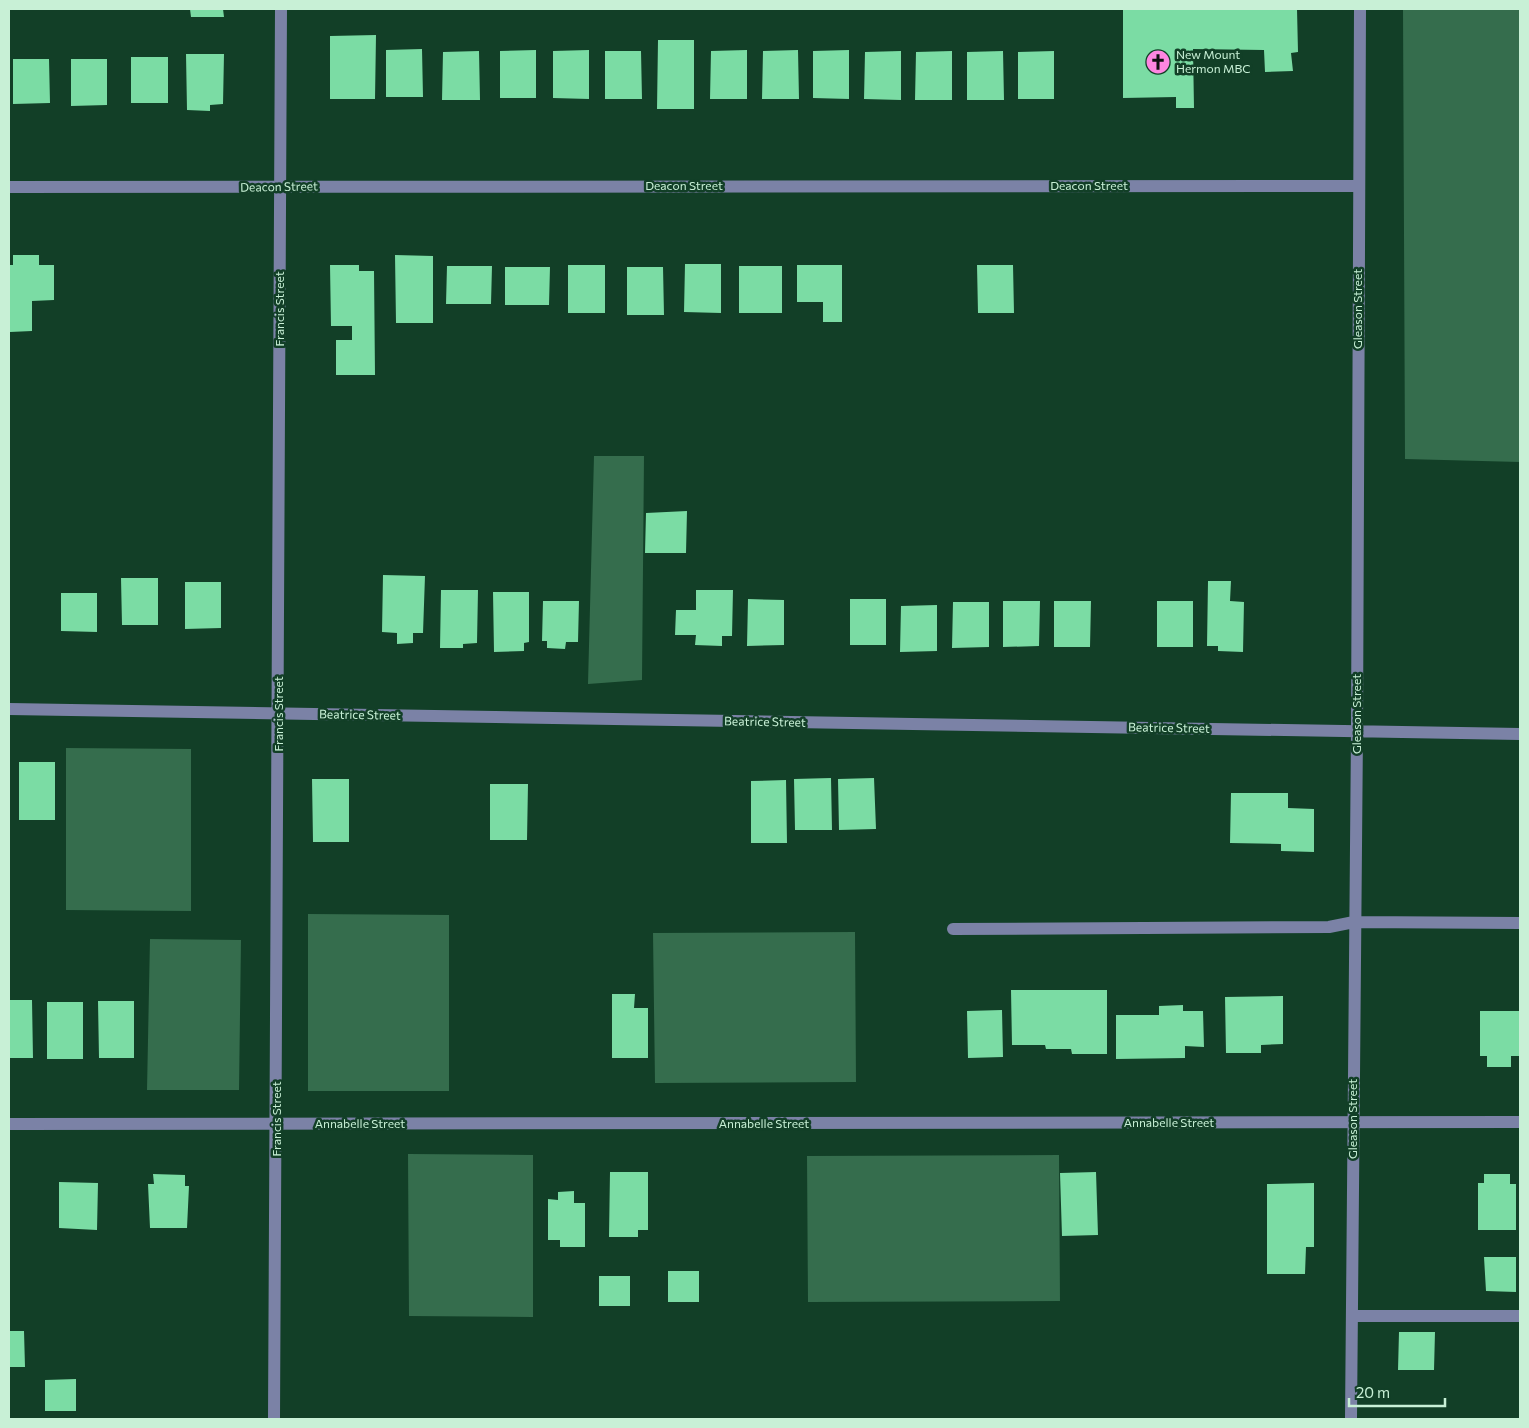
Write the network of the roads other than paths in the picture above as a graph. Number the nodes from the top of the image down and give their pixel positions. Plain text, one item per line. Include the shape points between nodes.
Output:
1 (281, 9) edge
2 (1360, 9) edge
3 (1359, 186) junction
4 (9, 188) edge
5 (280, 188) junction
6 (9, 709) edge
7 (279, 714) junction
8 (1357, 732) junction
9 (1520, 734) edge
10 (1354, 922) junction
11 (1520, 923) edge
12 (953, 929) dead end
13 (1520, 1122) edge
14 (1352, 1123) junction
15 (9, 1124) edge
16 (277, 1124) junction
17 (1352, 1316) junction
18 (1520, 1316) edge
19 (274, 1419) edge
20 (1351, 1419) edge

1 - 5 street, Francis Street
2 - 3 street, Gleason Street
3 - 5 street, Deacon Street
3 - 8 street, Gleason Street
4 - 5 street, Deacon Street
5 - 7 street, Francis Street
6 - 7 street, Beatrice Street
7 - 8 street, Beatrice Street
7 - 16 street, Francis Street
8 - 9 street, Beatrice Street
8 - 10 street, Gleason Street
10 - 11 street
10 - 12 street via 1329,927
10 - 14 street, Gleason Street
13 - 14 street, Annabelle Street
14 - 16 street, Annabelle Street
14 - 17 street, Gleason Street
15 - 16 street, Annabelle Street
16 - 19 street, Francis Street
17 - 18 street
17 - 20 street, Gleason Street

